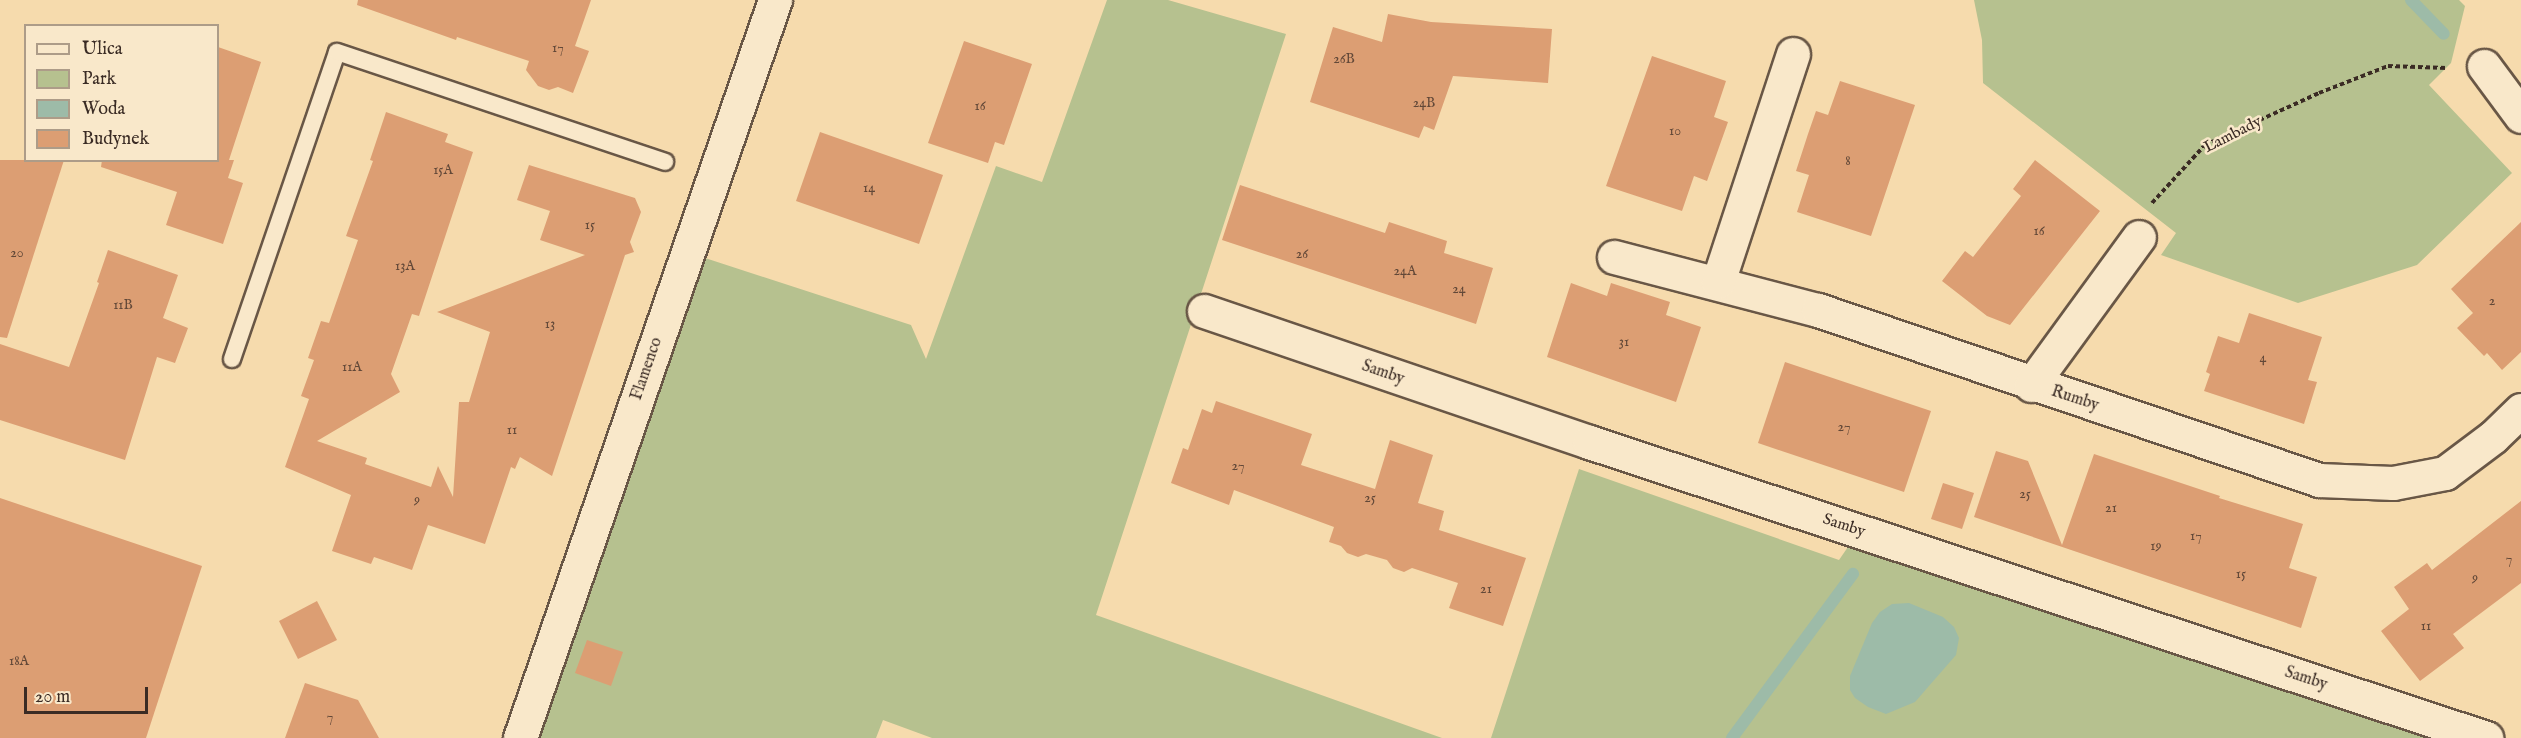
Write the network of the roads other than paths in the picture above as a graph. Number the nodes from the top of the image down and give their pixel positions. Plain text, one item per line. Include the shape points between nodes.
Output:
1 (775, 0) edge
2 (1793, 54) dead end
3 (2484, 66) road end
4 (2521, 116) edge
5 (665, 162) dead end
6 (2139, 237) road end
7 (1614, 257) dead end
8 (1718, 282) junction
9 (1203, 311) dead end
10 (232, 358) dead end
11 (2031, 385) junction
12 (2521, 411) edge
13 (520, 738) edge
14 (2486, 738) edge

1 - 13 street, Flamenco
2 - 8 street
3 - 4 street
5 - 10 lane via 337,52
6 - 11 street
7 - 8 street, Rumby
8 - 11 street, Rumby via 1895,335
9 - 14 street, Samby
11 - 12 street, Rumby via 2319,480 2393,483 2445,472

